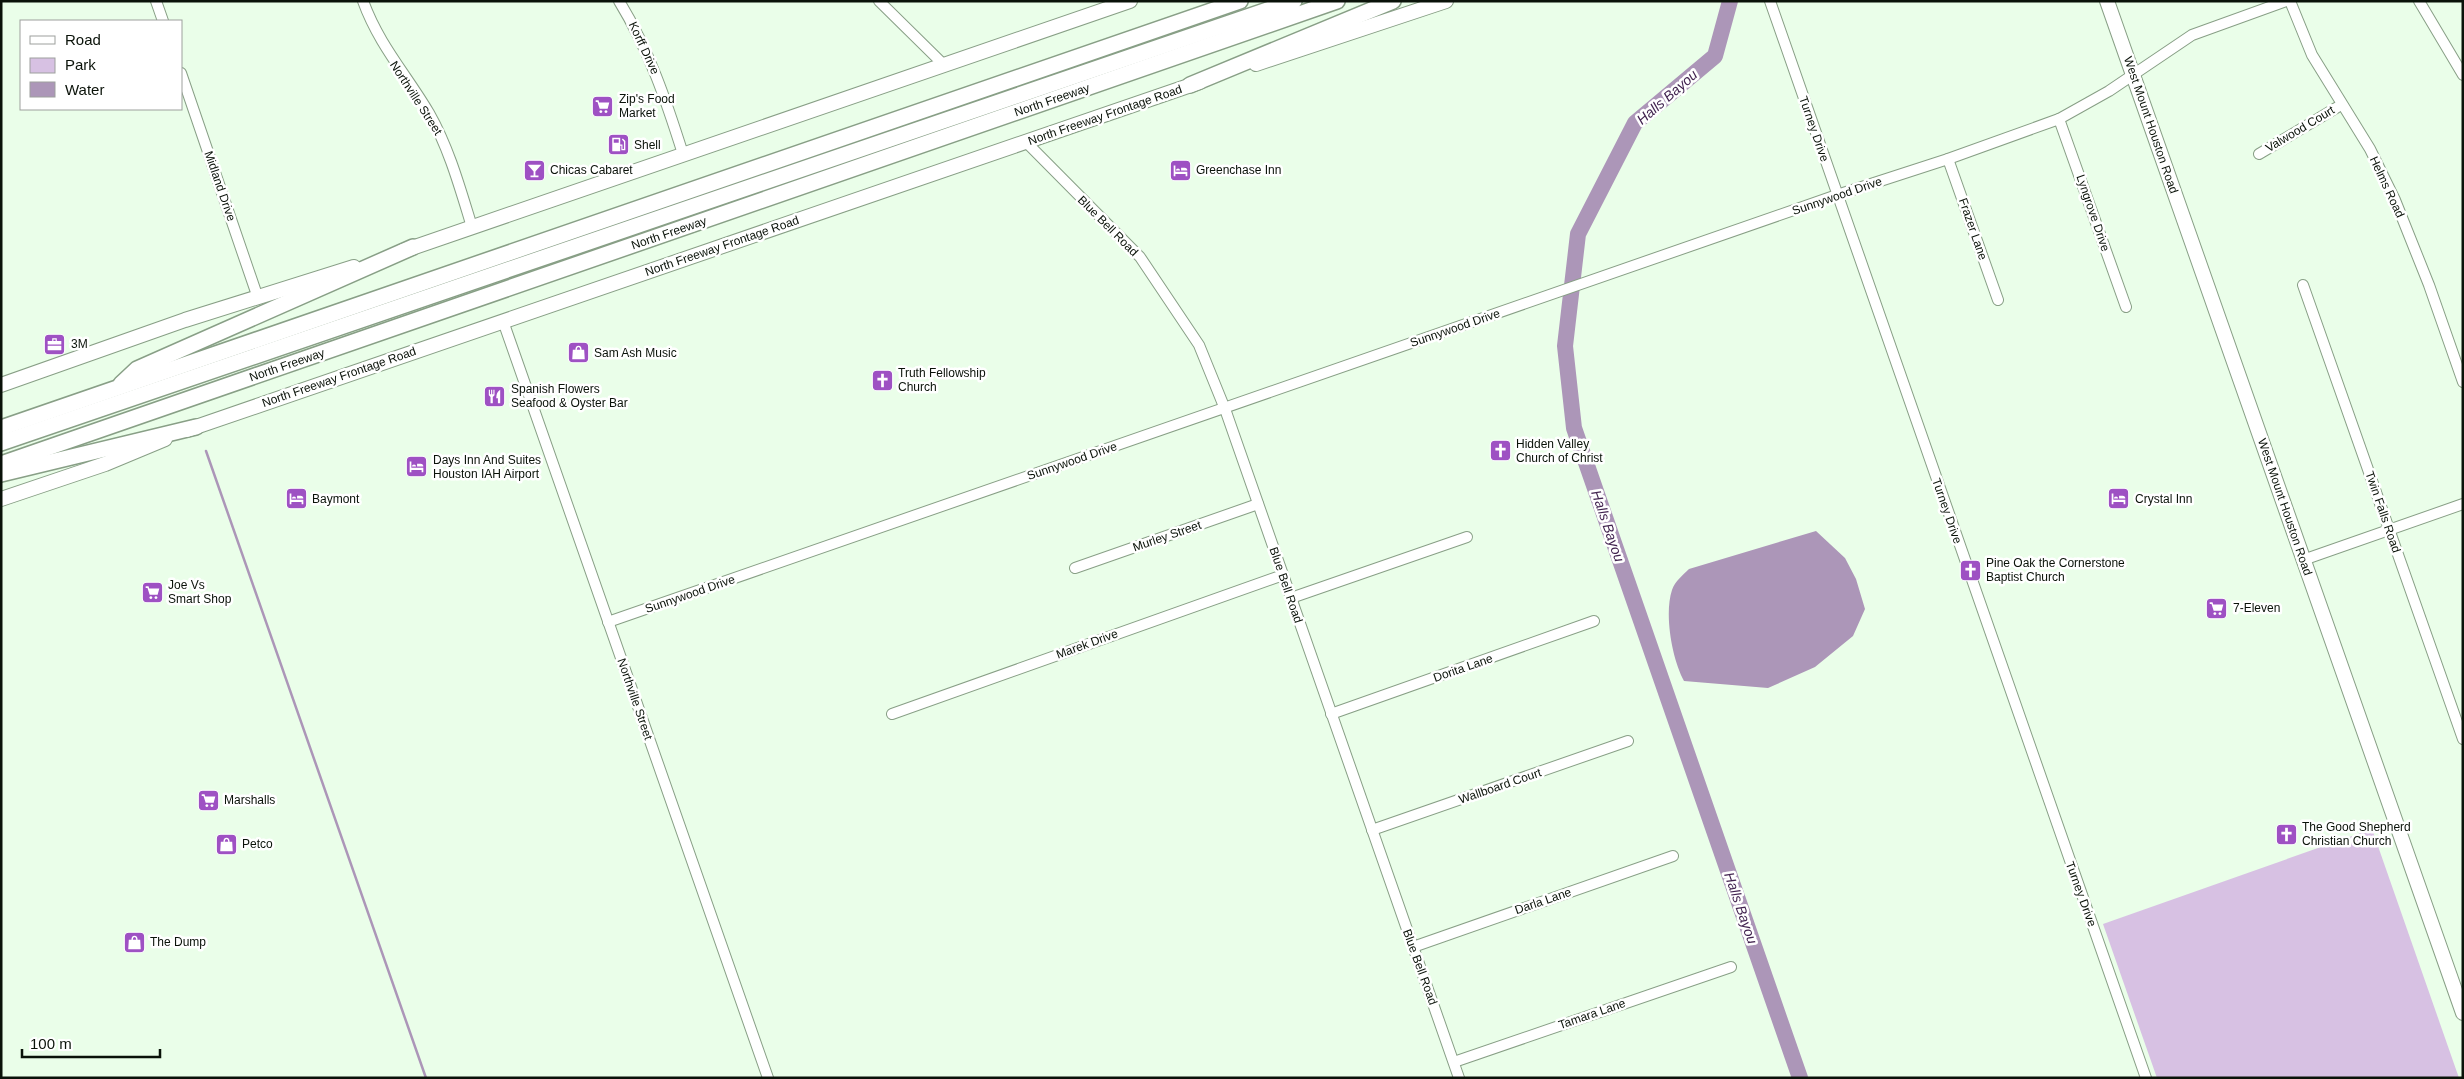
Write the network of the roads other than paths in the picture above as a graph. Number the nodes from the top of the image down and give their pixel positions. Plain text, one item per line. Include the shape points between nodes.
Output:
1 (156, 1) edge
2 (363, 1) edge
3 (619, 1) edge
4 (879, 1) edge
5 (1130, 1) edge
6 (1240, 1) edge
7 (1294, 1) edge
8 (1337, 1) edge
9 (1393, 1) edge
10 (1446, 1) edge
11 (1770, 1) edge
12 (2107, 1) edge
13 (2286, 1) edge
14 (2290, 1) edge
15 (2419, 1) edge
16 (1114, 4) edge
17 (163, 20) edge
18 (944, 65) junction
19 (2133, 74) junction
20 (182, 76) edge
21 (2463, 76) edge
22 (1190, 86) junction
23 (2341, 105) junction
24 (2060, 119) junction
25 (1026, 142) junction
26 (683, 154) junction
27 (2259, 154) dead end
28 (1948, 159) junction
29 (1837, 195) junction
30 (472, 226) junction
31 (413, 247) junction
32 (2303, 285) dead end
33 (258, 298) junction
34 (1998, 300) dead end
35 (2126, 307) dead end
36 (503, 321) junction
37 (2463, 382) edge
38 (1, 385) edge
39 (117, 388) junction
40 (1225, 409) junction
41 (196, 426) junction
42 (1, 428) edge
43 (1, 443) edge
44 (1, 464) edge
45 (1, 474) edge
46 (1, 499) edge
47 (1258, 504) junction
48 (2463, 504) edge
49 (2390, 529) junction
50 (1467, 537) dead end
51 (2303, 560) junction
52 (1075, 568) dead end
53 (1282, 575) junction
54 (1291, 598) junction
55 (1594, 621) dead end
56 (608, 622) junction
57 (892, 714) dead end
58 (1331, 714) junction
59 (2463, 739) edge
60 (1628, 741) dead end
61 (1372, 830) junction
62 (1673, 856) dead end
63 (1413, 947) junction
64 (1731, 967) dead end
65 (2463, 1013) edge
66 (1454, 1062) junction
67 (768, 1078) edge
68 (1459, 1078) edge
69 (2146, 1078) edge

1 - 17 street
2 - 30 street, Northville Street via 388,55 428,112 443,140
3 - 26 street, Korff Drive via 653,64
4 - 18 street
5 - 16 main road
6 - 39 highway
7 - 43 highway, North Freeway
8 - 44 highway, North Freeway
9 - 22 highway
10 - 22 main road, North Freeway Frontage Road
11 - 29 street, Turney Drive
12 - 19 main road, West Mount Houston Road
13 - 19 street, Sunnywood Drive via 2192,35
14 - 23 street, Helms Road via 2312,55
15 - 21 street
16 - 18 main road
18 - 26 main road
19 - 24 street, Sunnywood Drive
19 - 51 main road, West Mount Houston Road
20 - 33 street, Midland Drive
22 - 25 main road, North Freeway Frontage Road
23 - 27 street, Valwood Court
23 - 37 street, Helms Road via 2370,149 2395,200
24 - 28 street, Sunnywood Drive
24 - 35 street, Lyngrove Drive
25 - 36 main road, North Freeway Frontage Road
25 - 40 street, Blue Bell Road via 1140,257 1199,345
26 - 30 main road
28 - 29 street, Sunnywood Drive
28 - 34 street, Frazer Lane
29 - 40 street, Sunnywood Drive
29 - 69 street, Turney Drive
30 - 31 main road
31 - 33 main road
31 - 39 highway via 136,369
32 - 49 street, Twin Falls Road
33 - 38 main road via 185,320
36 - 41 main road, North Freeway Frontage Road
36 - 56 street, Northville Street
39 - 42 highway
40 - 47 street, Blue Bell Road
40 - 56 street, Sunnywood Drive
41 - 45 highway
41 - 46 main road, North Freeway Frontage Road via 105,464
47 - 52 street, Murley Street
47 - 53 street, Blue Bell Road
48 - 49 street
49 - 51 street
49 - 59 street, Twin Falls Road
50 - 54 street
51 - 65 main road, West Mount Houston Road
53 - 54 street, Blue Bell Road
53 - 57 street, Marek Drive
54 - 58 street, Blue Bell Road
55 - 58 street, Dorita Lane
56 - 67 street, Northville Street
58 - 61 street, Blue Bell Road
60 - 61 street, Wallboard Court
61 - 63 street, Blue Bell Road
62 - 63 street, Darla Lane
63 - 66 street, Blue Bell Road
64 - 66 street, Tamara Lane
66 - 68 street, Blue Bell Road

